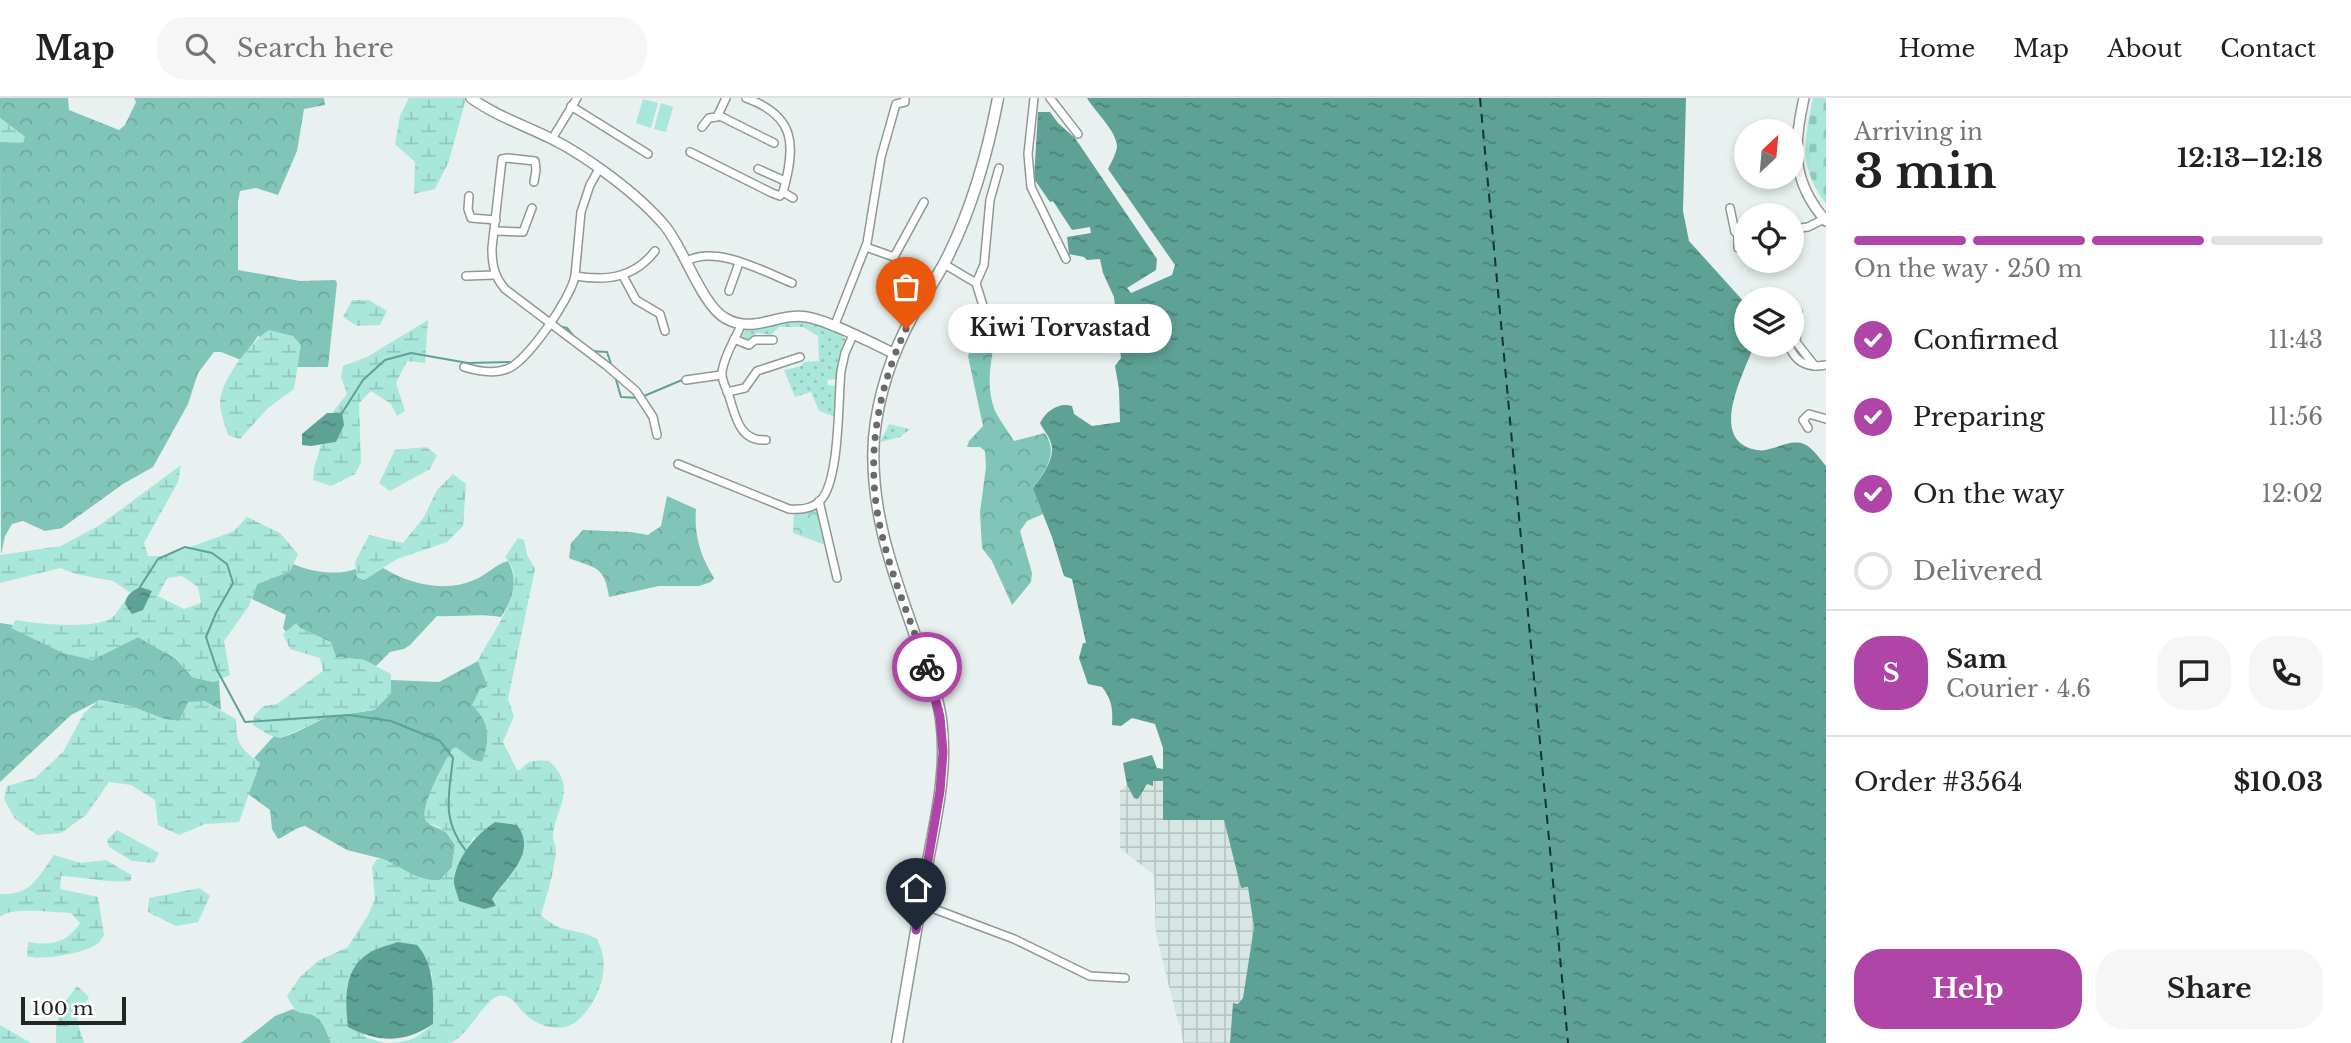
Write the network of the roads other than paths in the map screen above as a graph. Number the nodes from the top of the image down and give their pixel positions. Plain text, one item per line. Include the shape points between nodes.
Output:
1 (471, 98) edge
2 (577, 98) edge
3 (726, 98) edge
4 (746, 98) edge
5 (905, 98) edge
6 (998, 98) edge
7 (1034, 98) edge
8 (1050, 98) edge
9 (1804, 98) edge
10 (571, 106) junction
11 (718, 115) junction
12 (702, 127) dead end
13 (1077, 134) dead end
14 (552, 139) junction
15 (774, 143) dead end
16 (690, 152) dead end
17 (648, 153) dead end
18 (999, 168) dead end
19 (599, 169) junction
20 (758, 169) dead end
21 (785, 181) junction
22 (534, 182) dead end
23 (783, 192) junction
24 (468, 196) dead end
25 (793, 198) dead end
26 (924, 202) dead end
27 (532, 208) dead end
28 (1730, 208) dead end
29 (496, 220) junction
30 (1825, 220) edge
31 (1804, 228) edge
32 (1734, 229) edge
33 (495, 230) junction
34 (866, 247) junction
35 (655, 251) dead end
36 (1066, 259) dead end
37 (687, 261) junction
38 (739, 263) junction
39 (944, 264) junction
40 (495, 275) junction
41 (466, 276) dead end
42 (575, 276) junction
43 (623, 276) junction
44 (792, 283) dead end
45 (976, 283) junction
46 (729, 291) dead end
47 (987, 318) dead end
48 (550, 323) junction
49 (741, 325) junction
50 (835, 327) junction
51 (665, 331) dead end
52 (853, 335) junction
53 (734, 339) junction
54 (773, 340) dead end
55 (1804, 352) edge
56 (895, 354) junction
57 (800, 357) dead end
58 (1794, 357) edge
59 (1826, 365) edge
60 (1815, 366) junction
61 (464, 367) dead end
62 (721, 375) junction
63 (686, 380) dead end
64 (727, 392) junction
65 (1826, 419) edge
66 (1808, 428) dead end
67 (657, 435) dead end
68 (766, 440) dead end
69 (678, 464) dead end
70 (820, 501) junction
71 (836, 578) dead end
72 (921, 904) junction
73 (1125, 978) dead end
74 (897, 1043) edge

1 - 14 street
2 - 10 street
3 - 11 street
4 - 21 street via 770,109 786,126
5 - 34 street via 896,104 885,139
6 - 39 main road via 973,196
7 - 36 street via 1028,154 1031,187
8 - 13 street
9 - 30 street via 1796,160 1804,187
10 - 14 street
10 - 17 street
11 - 12 street
11 - 15 street
14 - 19 street
16 - 23 street via 772,193 780,196
18 - 45 street via 990,200 985,265
19 - 37 street via 655,215
19 - 42 street via 583,200
20 - 21 street
21 - 23 street
22 - 29 street via 535,161 503,158
23 - 25 street
24 - 29 street via 471,218
26 - 34 street via 894,257
27 - 33 street via 523,232
28 - 32 street
29 - 33 street
30 - 31 street
33 - 40 street
34 - 50 street
35 - 43 street via 647,262
37 - 38 street via 710,255
37 - 49 street via 714,309
38 - 44 street
38 - 46 street
39 - 45 street
39 - 56 main road
40 - 41 street
40 - 48 street via 505,289
42 - 43 street
42 - 48 street
43 - 51 street via 636,300 660,314
45 - 47 street
48 - 61 street via 523,358 509,368 495,372
48 - 67 street via 636,391 653,417
49 - 50 street via 796,316
49 - 53 street
50 - 52 street
52 - 56 street
52 - 70 street via 841,371 832,482
53 - 54 street via 749,345 755,340
53 - 62 street
55 - 60 street
56 - 72 main road via 875,430 876,504 890,563 937,699 943,739 940,791
57 - 64 street via 757,370 745,388
58 - 60 street
59 - 60 street
62 - 63 street
62 - 64 street
64 - 68 street via 743,432
65 - 66 street via 1810,414 1803,420
69 - 70 street via 789,509 808,508
70 - 71 street
72 - 73 street via 996,932 1090,976
72 - 74 main road

